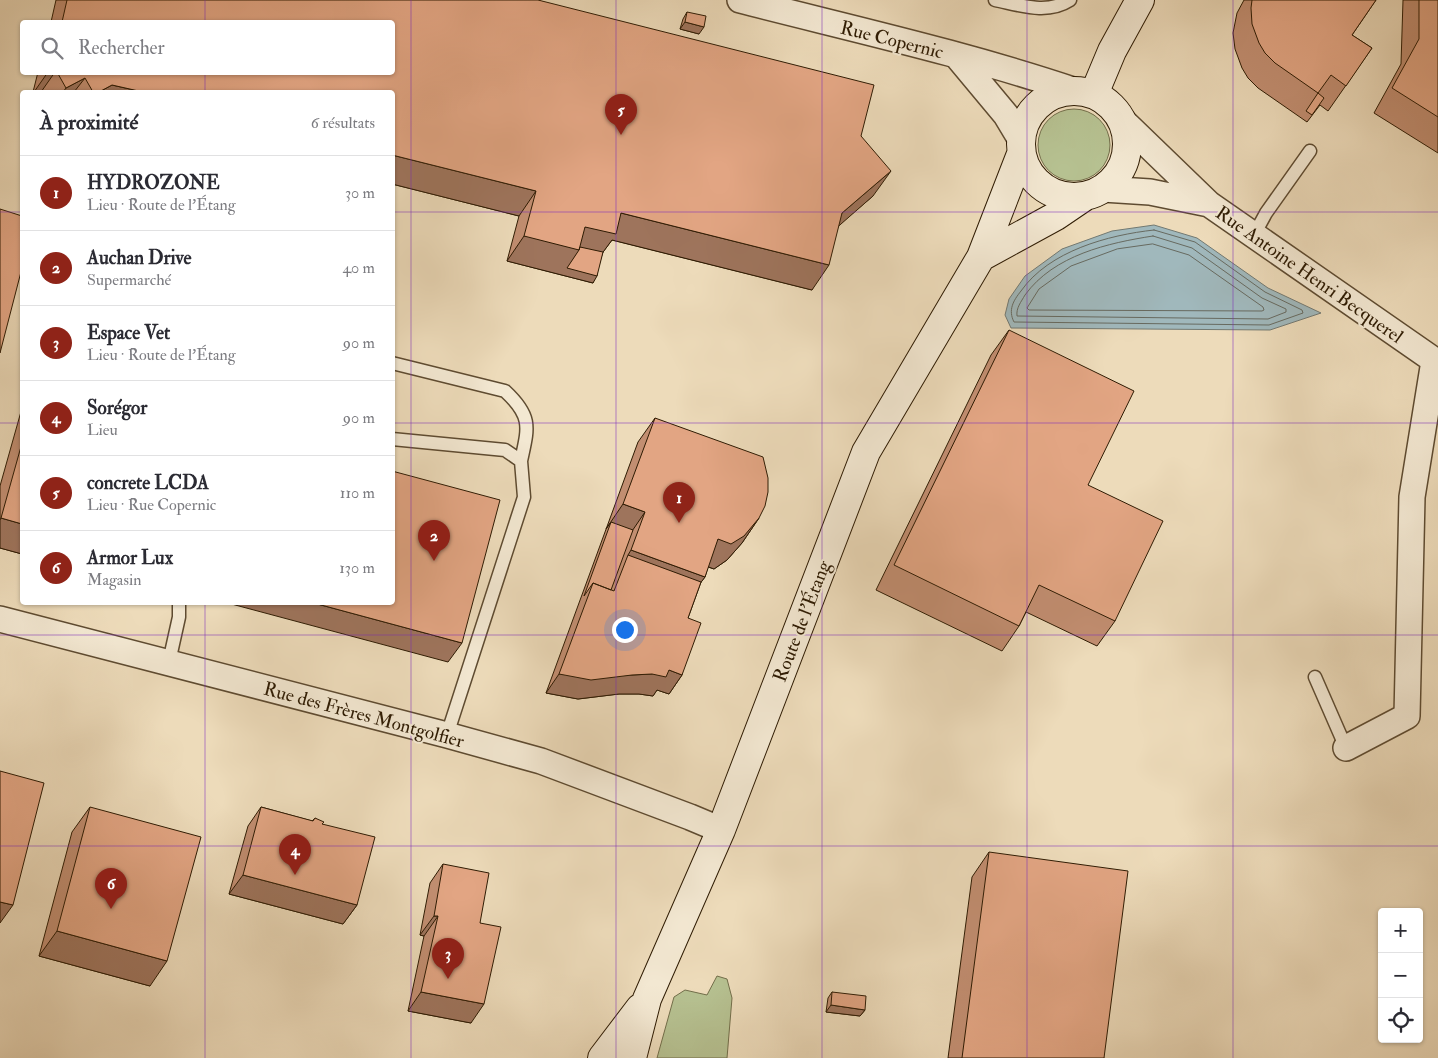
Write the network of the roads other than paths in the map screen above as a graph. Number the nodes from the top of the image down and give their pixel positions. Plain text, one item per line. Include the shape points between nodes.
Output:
1 (740, 0) edge
2 (995, 0) edge
3 (1070, 0) edge
4 (1140, 0) edge
5 (956, 55) junction
6 (1085, 93) junction
7 (1122, 120) junction
8 (1021, 147) junction
9 (1310, 151) dead end
10 (1094, 193) junction
11 (1210, 204) junction
12 (1254, 234) junction
13 (981, 257) junction
14 (1436, 362) edge
15 (395, 364) edge
16 (395, 440) edge
17 (521, 461) junction
18 (178, 605) edge
19 (0, 619) edge
20 (169, 662) junction
21 (1315, 677) dead end
22 (447, 735) junction
23 (1346, 748) joint
24 (721, 830) junction
25 (647, 999) junction
26 (602, 1058) edge
27 (632, 1058) edge

1 - 5 street, Rue Copernic
2 - 3 lane via 1046,9
4 - 6 street
5 - 6 street, Rue Copernic
5 - 8 street via 1006,115
6 - 7 street via 1113,108
6 - 8 street via 1054,94 1036,107 1027,119
7 - 10 street via 1128,143 1126,158 1120,173
7 - 11 street
8 - 10 street via 1030,176 1045,189 1064,197
8 - 13 street, Route de l'Étang
9 - 12 lane
10 - 11 street via 1150,192
10 - 13 street
11 - 12 street, Rue Antoine Henri Becquerel
12 - 14 street, Rue Antoine Henri Becquerel
13 - 24 street, Route de l'Étang via 866,452
14 - 23 street, Rue Antoine Henri Becquerel via 1412,497 1407,716
15 - 17 lane via 505,392 519,404 528,428
16 - 17 lane via 505,450
17 - 22 lane via 524,497
18 - 20 lane
19 - 20 street, Rue des Frères Montgolfier
20 - 22 street, Rue des Frères Montgolfier
21 - 23 lane
22 - 24 street, Rue des Frères Montgolfier via 541,762
24 - 25 street, Route de l'Étang
25 - 26 street
25 - 27 street

